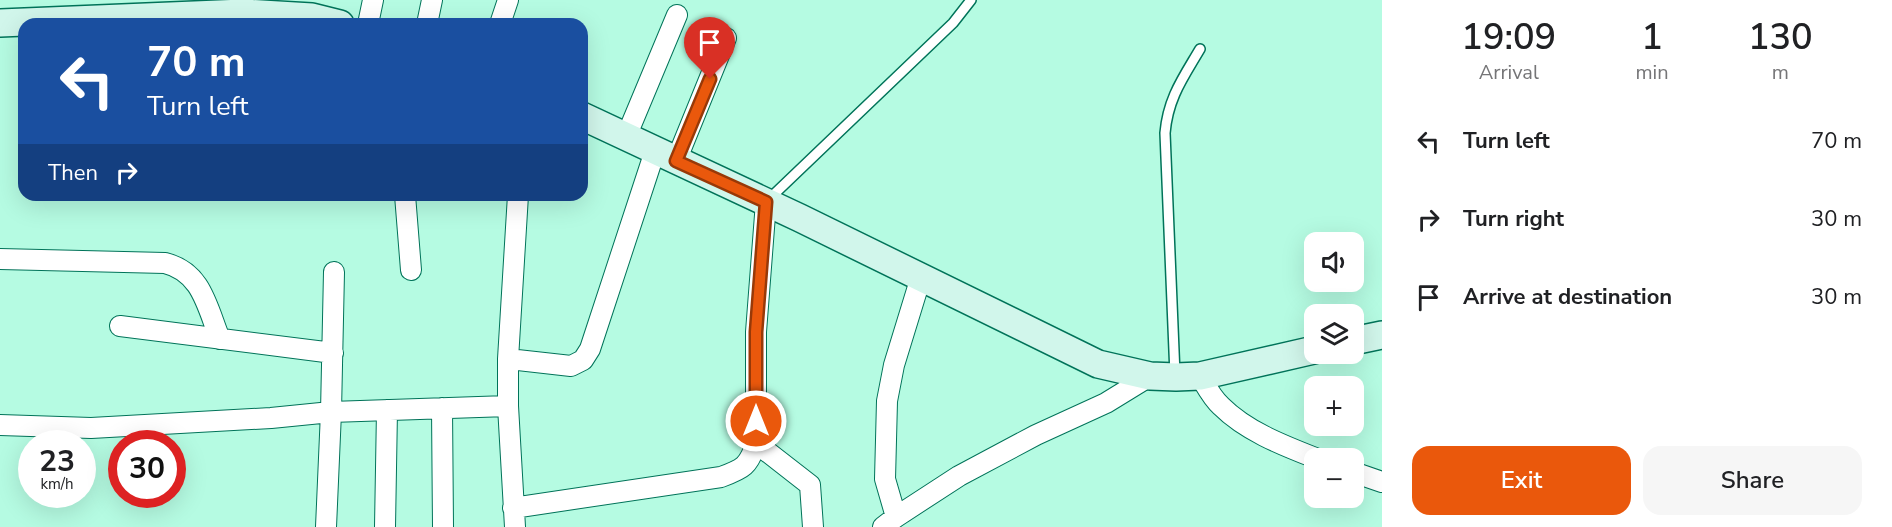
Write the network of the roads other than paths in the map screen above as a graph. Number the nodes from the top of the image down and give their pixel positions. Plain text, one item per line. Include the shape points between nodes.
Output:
1 (373, 0) edge
2 (432, 0) edge
3 (508, 0) edge
4 (971, 0) edge
5 (271, 7) edge
6 (314, 8) edge
7 (677, 15) dead end
8 (122, 18) edge
9 (330, 18) edge
10 (369, 18) edge
11 (428, 18) edge
12 (502, 18) edge
13 (18, 22) edge
14 (0, 23) edge
15 (726, 38) dead end
16 (1200, 49) dead end
17 (588, 119) edge
18 (626, 137) junction
19 (665, 156) junction
20 (405, 201) edge
21 (518, 201) edge
22 (766, 202) junction
23 (0, 259) edge
24 (411, 270) dead end
25 (334, 272) dead end
26 (921, 277) junction
27 (120, 326) dead end
28 (1382, 335) edge
29 (220, 339) junction
30 (1364, 339) edge
31 (1304, 352) edge
32 (333, 353) junction
33 (508, 359) junction
34 (1175, 376) junction
35 (508, 406) junction
36 (442, 408) junction
37 (387, 410) junction
38 (331, 412) junction
39 (0, 425) edge
40 (756, 443) junction
41 (1304, 454) edge
42 (1364, 476) edge
43 (1382, 482) edge
44 (514, 517) edge
45 (890, 522) edge
46 (326, 527) edge
47 (385, 527) edge
48 (443, 527) edge
49 (813, 527) edge

1 - 10 street
2 - 11 street
3 - 12 street
4 - 22 lane via 952,23
5 - 6 main road
5 - 8 main road via 243,13
6 - 9 main road
7 - 18 street
13 - 14 main road
15 - 19 street
16 - 34 lane via 1173,95 1165,133
17 - 18 main road
18 - 19 main road
19 - 22 main road
19 - 33 street via 583,360 571,366
20 - 24 street
21 - 33 street
22 - 26 main road
22 - 40 street via 756,332
23 - 29 street via 178,266 197,283
25 - 32 street
26 - 34 main road via 1098,364
26 - 45 street via 887,400 885,479
27 - 29 street
28 - 30 main road
29 - 32 street
31 - 34 main road
32 - 38 street
33 - 35 street
34 - 41 street via 1250,427
34 - 45 street via 1036,435 959,476
35 - 36 street
35 - 44 street
36 - 37 street
36 - 48 street
37 - 38 street
37 - 47 street
38 - 39 street via 91,428
38 - 46 street
40 - 44 street via 751,460 739,471 721,477
40 - 49 street via 810,485
42 - 43 street

